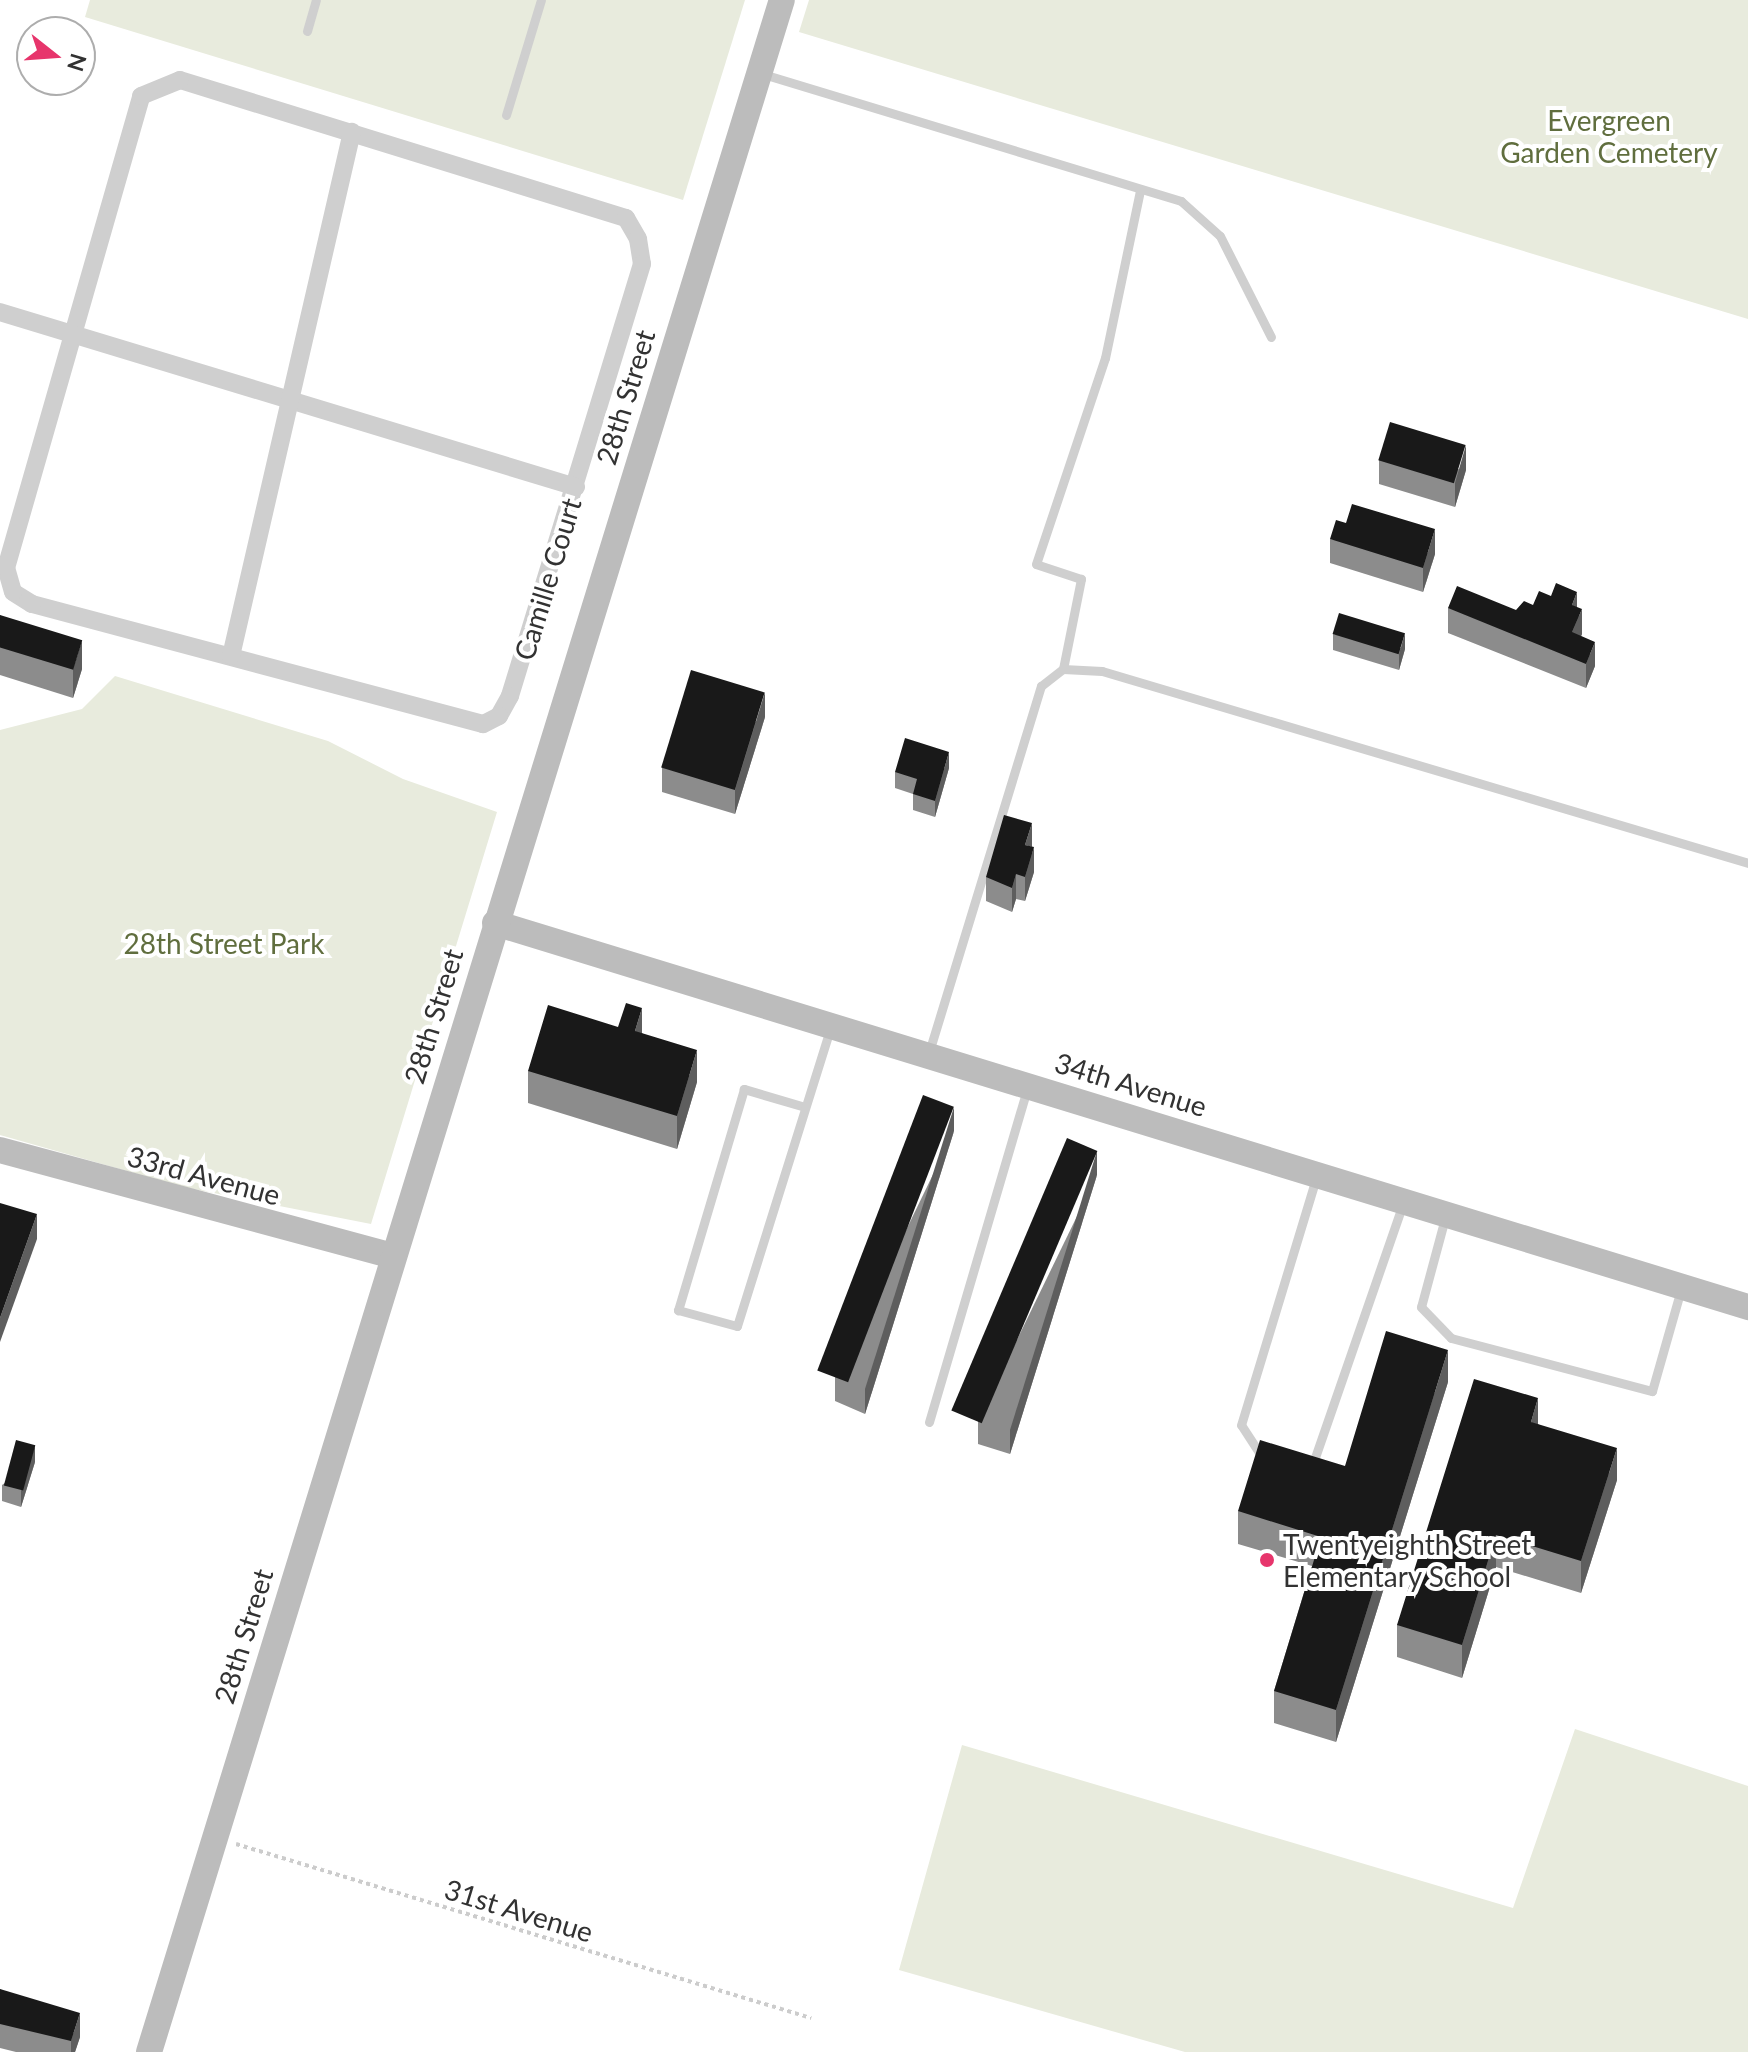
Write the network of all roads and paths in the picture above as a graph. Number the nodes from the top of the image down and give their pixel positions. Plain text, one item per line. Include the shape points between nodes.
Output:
1 (316, 0) edge
2 (541, 0) edge
3 (782, 0) edge
4 (307, 31) dead end
5 (760, 73) junction
6 (506, 115) dead end
7 (352, 132) junction
8 (1140, 190) junction
9 (0, 312) edge
10 (68, 334) junction
11 (1271, 337) dead end
12 (288, 403) junction
13 (576, 487) junction
14 (231, 656) junction
15 (1063, 669) junction
16 (1748, 863) edge
17 (495, 923) junction
18 (831, 1026) junction
19 (928, 1056) junction
20 (1028, 1086) junction
21 (805, 1107) junction
22 (0, 1150) edge
23 (1317, 1175) junction
24 (1403, 1201) junction
25 (1446, 1214) junction
26 (393, 1256) junction
27 (1681, 1287) junction
28 (1748, 1307) edge
29 (929, 1422) dead end
30 (1273, 1460) edge
31 (1299, 1466) edge
32 (215, 1837) junction
33 (811, 2018) dead end
34 (149, 2052) edge

1 - 4 lane
2 - 6 lane
3 - 5 main road, 28th Street
5 - 8 lane
5 - 17 main road, 28th Street
7 - 10 street, Camille Court via 180,80 141,96
7 - 12 street
7 - 13 street, Camille Court via 626,218 642,264
8 - 11 lane via 1181,201 1220,236
8 - 15 lane via 1105,358 1036,564 1081,579
9 - 10 street
10 - 12 street
10 - 14 street, Camille Court via 6,568 13,592 32,604
12 - 13 street
12 - 14 street
13 - 14 street, Camille Court via 510,696 499,716 483,724
15 - 16 lane via 1102,671
15 - 19 lane via 1041,686
17 - 18 main road, 34th Avenue
17 - 26 main road, 28th Street
18 - 19 main road, 34th Avenue
18 - 21 lane
19 - 20 main road, 34th Avenue
20 - 23 main road, 34th Avenue
20 - 29 lane
21 - 21 lane via 737,1326 678,1310 744,1089
22 - 26 main road, 33rd Avenue
23 - 24 main road, 34th Avenue
23 - 30 lane via 1241,1425 1260,1457
24 - 25 main road, 34th Avenue
24 - 31 lane via 1325,1443 1311,1469
25 - 27 main road, 34th Avenue
25 - 27 lane via 1421,1307 1451,1338 1652,1391
26 - 32 main road, 28th Street
27 - 28 main road, 34th Avenue
32 - 33 path, 31st Avenue
32 - 34 main road, 28th Street

